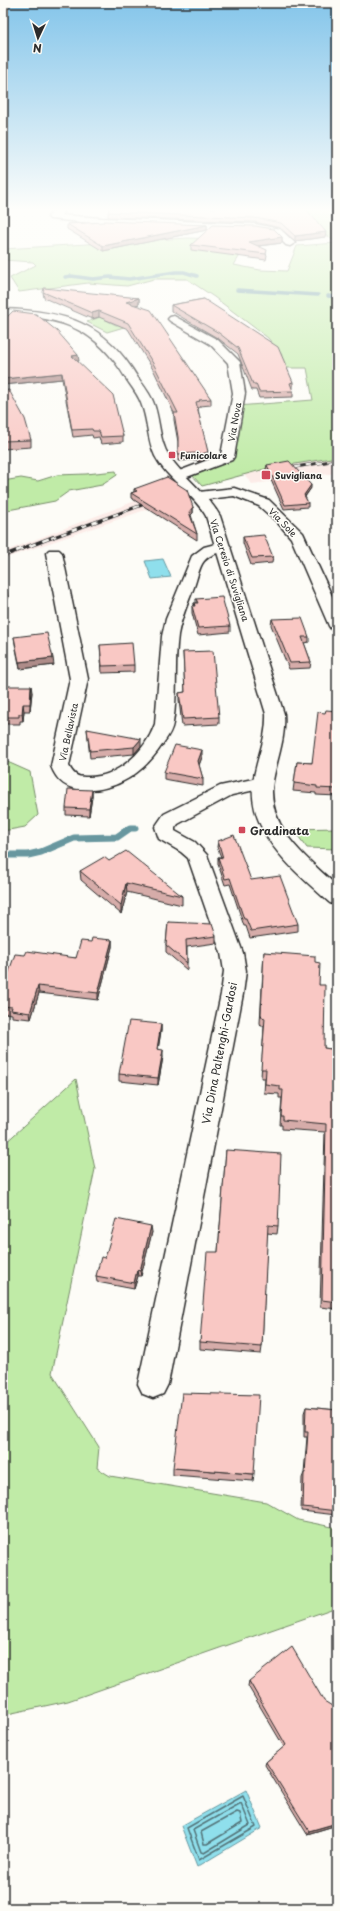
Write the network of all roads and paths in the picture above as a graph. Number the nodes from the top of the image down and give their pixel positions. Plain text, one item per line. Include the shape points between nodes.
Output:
1 (3, 312) edge
2 (174, 319) edge
3 (179, 476) junction
4 (199, 496) junction
5 (223, 547) junction
6 (54, 553) dead end
7 (337, 626) edge
8 (262, 783) junction
9 (337, 898) edge
10 (152, 1384) dead end

1 - 3 street, Via Ceresio di Suvigliana via 59,317 87,329 109,346 123,362 147,402 159,449 168,465
2 - 3 street, Via Nova via 214,342 234,362 238,393 227,457
3 - 4 street, Via Ceresio di Suvigliana
4 - 5 street, Via Ceresio di Suvigliana via 213,516
4 - 7 street, Via Sole via 234,492 264,503 282,519 298,536
5 - 6 street, Via Bellavista via 209,550 197,559 174,619 170,636 164,724 160,736 126,772 108,780 86,784 67,779 63,776 60,766 80,679
5 - 8 street, Via Ceresio di Suvigliana via 276,714 275,732
8 - 9 street, Via Ceresio di Suvigliana via 262,805 277,837
8 - 10 street, Via Dina Paltenghi-Gardosi via 227,790 171,819 165,827 166,834 197,855 232,953 235,971

